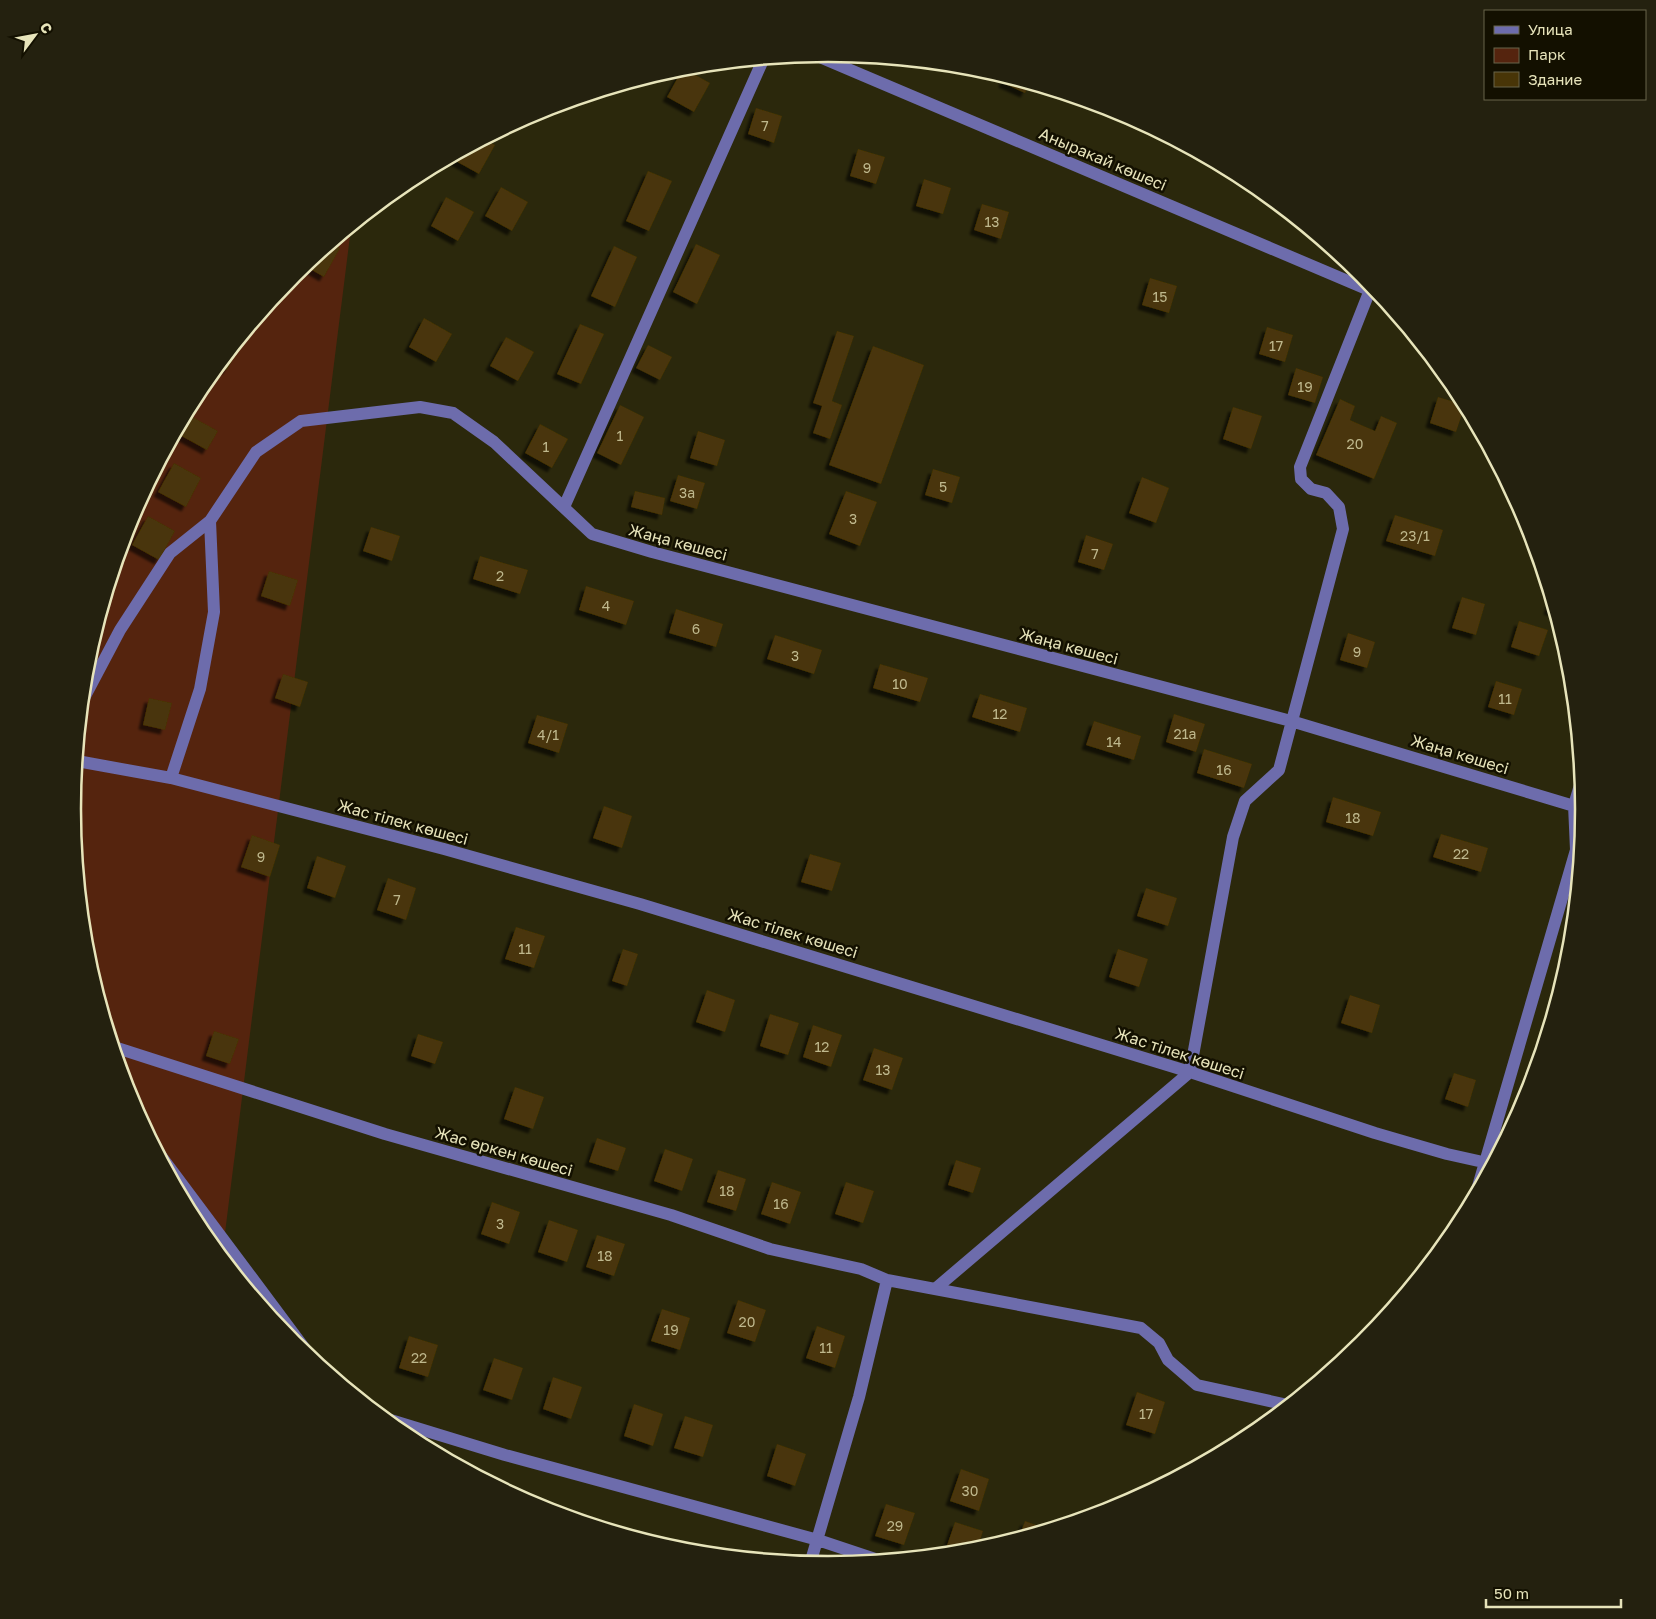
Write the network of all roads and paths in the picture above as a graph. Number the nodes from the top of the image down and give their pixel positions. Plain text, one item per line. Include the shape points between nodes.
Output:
1 (832, 62) edge
2 (760, 66) edge
3 (1361, 287) edge
4 (1372, 298) edge
5 (564, 507) junction
6 (210, 521) junction
7 (92, 683) edge
8 (1291, 721) junction
9 (83, 762) edge
10 (171, 778) junction
11 (1575, 806) edge
12 (1573, 862) edge
13 (120, 1048) edge
14 (1190, 1072) junction
15 (1492, 1151) edge
16 (1486, 1162) edge
17 (181, 1182) edge
18 (888, 1280) junction
19 (935, 1289) junction
20 (285, 1322) edge
21 (1281, 1403) edge
22 (403, 1424) edge
23 (818, 1540) junction
24 (864, 1555) edge
25 (813, 1556) edge

1 - 3 street, Аныракай көшесі
2 - 5 street
4 - 8 street via 1300,467 1301,479 1311,488 1326,493 1339,507 1344,529
5 - 6 street, Жаңа көшесі via 494,442 454,413 420,407 301,421 256,452
5 - 8 street, Жаңа көшесі via 592,534 643,550
6 - 7 street, Жаңа көшесі via 170,553 120,630
6 - 10 street via 214,612 200,688
8 - 11 street, Жаңа көшесі
8 - 14 street via 1279,770 1245,801 1233,837
9 - 10 street, Жас тілек көшесі
10 - 14 street, Жас тілек көшесі via 640,904
12 - 15 street
13 - 18 street, Жас өркен көшесі via 385,1134 670,1215 770,1249 861,1269
14 - 16 street, Жас тілек көшесі via 1375,1133 1447,1154
14 - 19 street
17 - 20 street
18 - 19 street, Жас өркен көшесі
18 - 23 street
19 - 21 street, Жас өркен көшесі via 1140,1328 1159,1343 1168,1360 1197,1385
22 - 23 street via 505,1455
23 - 24 street
23 - 25 street

